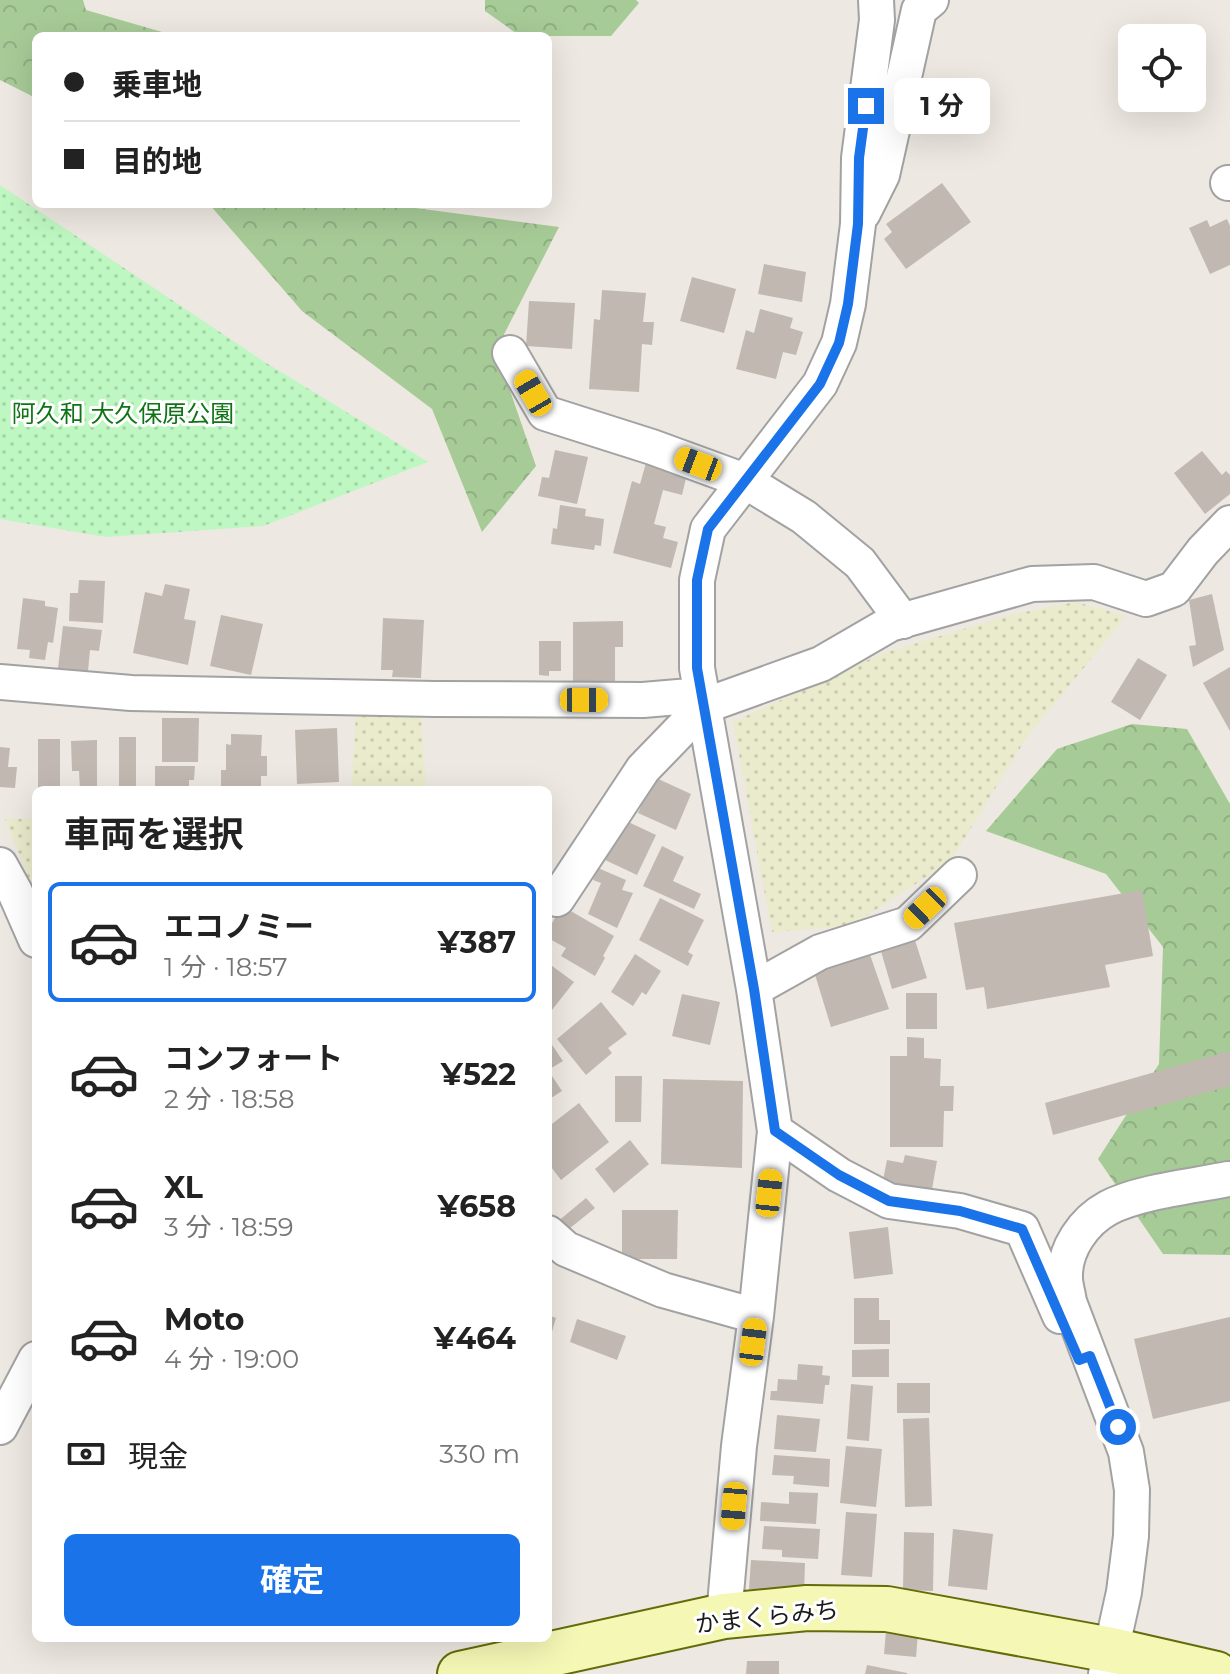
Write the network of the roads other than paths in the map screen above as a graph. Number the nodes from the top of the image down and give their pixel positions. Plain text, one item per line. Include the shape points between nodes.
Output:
1 (876, 0) edge
2 (931, 0) edge
3 (858, 224) junction
4 (510, 353) dead end
5 (745, 481) junction
6 (1230, 523) edge
7 (903, 621) junction
8 (0, 682) edge
9 (703, 700) junction
10 (0, 865) edge
11 (959, 875) dead end
12 (557, 899) dead end
13 (32, 931) edge
14 (754, 989) junction
15 (775, 1131) junction
16 (1228, 1179) dead end
17 (552, 1237) edge
18 (756, 1316) junction
19 (1090, 1356) junction
20 (32, 1367) edge
21 (0, 1427) edge
22 (724, 1616) junction
23 (1109, 1662) edge
24 (460, 1674) edge
25 (1216, 1674) edge

1 - 3 street via 859,158
2 - 3 street via 919,10 882,175
3 - 5 street via 839,343 820,384
4 - 5 street via 545,413
5 - 7 street via 804,517 860,563
5 - 9 street via 708,529 697,580 697,668
6 - 7 street via 1174,589 1146,599 1094,582 1032,584
7 - 9 street via 821,664
8 - 9 street via 119,692
9 - 12 street via 643,769
9 - 14 street
10 - 13 street
11 - 14 street via 908,924 820,952
14 - 15 street
15 - 18 street
15 - 19 street via 839,1175 889,1201 960,1211 1022,1229 1079,1360
16 - 19 street via 1138,1197 1107,1208 1082,1228 1069,1249 1065,1277
17 - 18 street via 566,1249 663,1290
18 - 22 street
19 - 23 street via 1126,1452 1132,1490 1124,1592
20 - 21 street
22 - 23 main road, かまくらみち via 807,1608 887,1609
22 - 24 main road, かまくらみち
23 - 25 main road, かまくらみち

